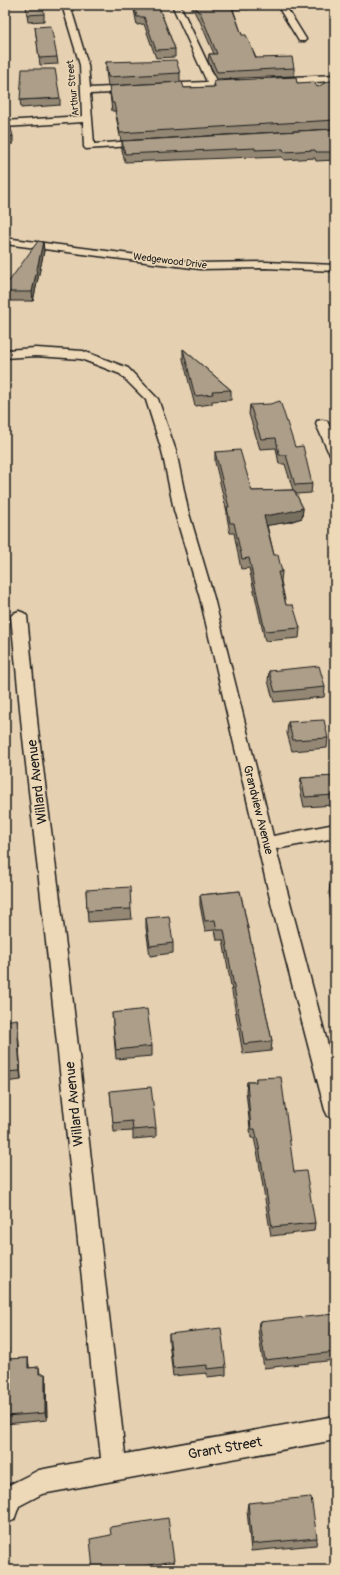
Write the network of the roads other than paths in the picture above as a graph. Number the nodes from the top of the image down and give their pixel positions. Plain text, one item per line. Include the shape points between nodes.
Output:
1 (66, 5) edge
2 (176, 5) edge
3 (281, 5) edge
4 (302, 39) dead end
5 (335, 78) edge
6 (266, 82) edge
7 (243, 83) edge
8 (214, 84) junction
9 (85, 91) junction
10 (87, 119) junction
11 (5, 124) edge
12 (152, 143) edge
13 (5, 241) edge
14 (335, 268) edge
15 (5, 354) edge
16 (322, 424) dead end
17 (335, 450) edge
18 (19, 616) dead end
19 (335, 830) edge
20 (266, 844) junction
21 (335, 1110) edge
22 (335, 1428) edge
23 (114, 1468) junction
24 (5, 1511) edge

1 - 9 street, Arthur Street via 84,65
2 - 8 street
3 - 4 street
5 - 6 street
7 - 8 street
8 - 9 street
9 - 10 street, Arthur Street
10 - 11 street
10 - 12 street, Arthur Street via 89,147
13 - 14 street, Wedgewood Drive via 200,266
15 - 20 street, Grandview Avenue via 36,352 83,355 124,371 152,399 169,452 181,510 207,598
16 - 17 street
18 - 23 street, Willard Avenue
19 - 20 street
20 - 21 street, Grandview Avenue
22 - 23 street, Grant Street
23 - 24 street via 39,1482 9,1498

